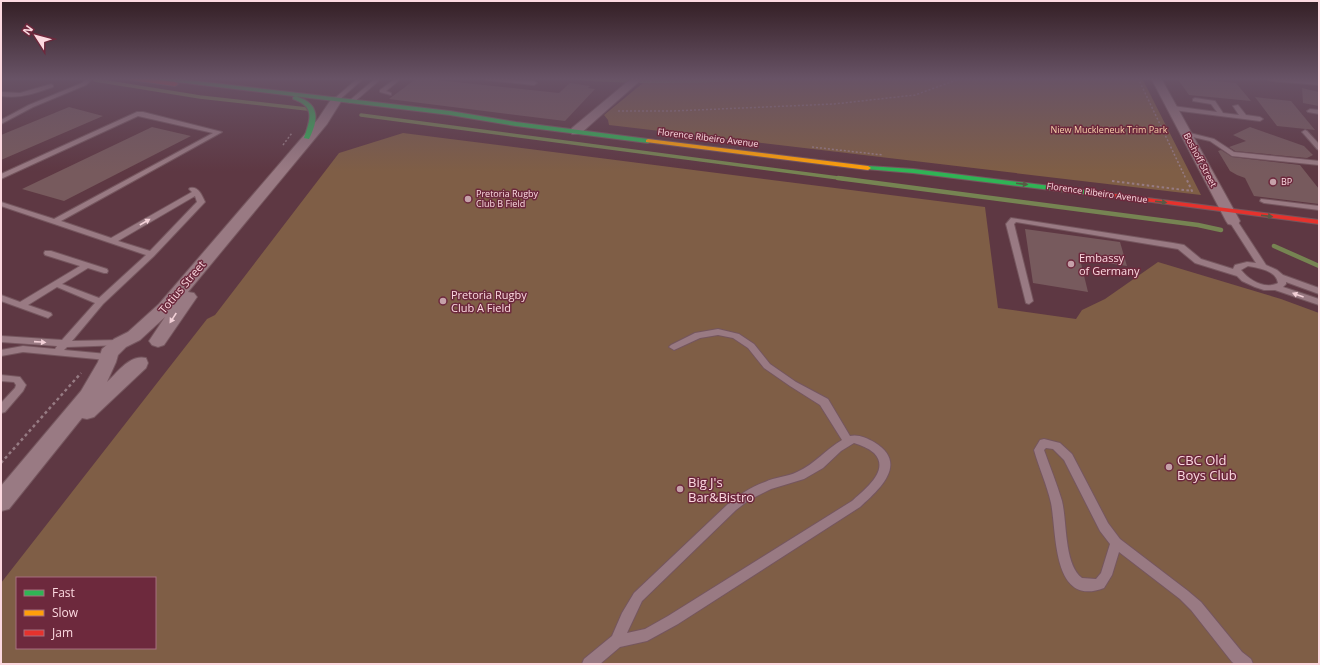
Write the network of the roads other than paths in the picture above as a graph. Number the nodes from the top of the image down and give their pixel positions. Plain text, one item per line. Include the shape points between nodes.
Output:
1 (26, 109) edge
2 (312, 109) edge
3 (335, 109) edge
4 (337, 109) edge
5 (385, 109) edge
6 (602, 109) edge
7 (1174, 109) edge
8 (1181, 109) edge
9 (1218, 109) edge
10 (1238, 109) edge
11 (1310, 111) dead end
12 (1319, 112) edge
13 (1221, 114) junction
14 (1244, 117) junction
15 (1260, 118) dead end
16 (1, 122) edge
17 (576, 131) junction
18 (1305, 132) dead end
19 (1186, 134) junction
20 (307, 138) junction
21 (1319, 148) edge
22 (1319, 163) edge
23 (872, 168) junction
24 (1, 177) edge
25 (1078, 201) dead end
26 (1264, 201) dead end
27 (1, 204) edge
28 (1319, 208) edge
29 (1232, 218) junction
30 (54, 222) junction
31 (1319, 222) edge
32 (112, 241) junction
33 (48, 254) dead end
34 (151, 254) junction
35 (86, 266) junction
36 (1262, 266) junction
37 (104, 271) dead end
38 (1239, 274) junction
39 (1281, 277) junction
40 (56, 284) junction
41 (1276, 287) junction
42 (1319, 291) edge
43 (1, 298) edge
44 (1029, 301) dead end
45 (100, 302) junction
46 (1319, 302) edge
47 (21, 305) junction
48 (48, 315) dead end
49 (1, 339) edge
50 (158, 341) junction
51 (123, 342) junction
52 (65, 344) junction
53 (674, 347) dead end
54 (1, 352) edge
55 (57, 352) junction
56 (103, 359) junction
57 (139, 363) junction
58 (1, 378) edge
59 (1, 410) edge
60 (848, 441) junction
61 (28, 470) junction
62 (1, 502) edge
63 (1116, 543) junction
64 (618, 641) junction
65 (589, 664) edge
66 (1246, 664) edge

1 - 16 lane
2 - 20 main road via 313,120
3 - 20 street, Totius Street
4 -> 50 street, Totius Street via 190,294
5 - 17 main road, Florence Ribeiro Avenue via 491,124 516,124
6 - 17 street
7 - 19 street, Boshoff Street
8 - 13 lane
9 - 13 lane
10 - 14 lane
11 - 12 lane
13 - 14 lane
14 - 15 lane
17 - 23 main road, Florence Ribeiro Avenue
18 - 21 lane
19 - 22 lane via 1212,140 1232,154
19 - 29 street, Boshoff Street
20 - 51 street, Totius Street via 165,308
23 - 25 main road, Florence Ribeiro Avenue
23 -> 29 main road, Florence Ribeiro Avenue via 1004,182
24 - 30 lane via 137,114 218,132
26 - 28 lane
27 - 30 lane
29 -> 31 main road, Florence Ribeiro Avenue
29 - 36 lane
30 - 32 lane
32 - 34 lane
32 -> 34 lane via 194,191 201,202
33 - 35 lane
34 - 45 lane
35 - 37 lane
35 - 40 lane
36 - 38 lane via 1241,265 1237,270
36 - 39 lane
38 - 41 lane via 1258,285
38 - 44 lane via 1198,261 1180,247 1173,245 1014,220 1010,224
39 - 41 lane via 1282,284
39 - 42 lane
40 - 45 lane
40 - 47 lane
46 -> 41 lane
43 - 47 lane
45 - 52 lane
47 - 48 lane
49 -> 52 lane
50 - 51 street via 143,336
50 - 57 street, Totius Street via 159,345 153,354
51 - 52 lane
51 - 56 street, Totius Street
52 - 55 lane
53 - 60 lane via 698,335 718,332 736,336 750,346 767,366 824,402
54 - 55 lane via 22,349
55 - 56 lane
56 - 57 street via 123,367
56 - 61 street, Totius Street via 88,396
57 - 61 street, Totius Street
58 - 59 lane via 16,379 21,385
60 - 64 lane via 819,465 800,476 768,485 732,507 638,597 626,617
60 - 64 lane via 859,440 878,450 886,468 874,487 856,504 647,635
61 - 62 street, Totius Street
63 - 63 lane via 1106,575 1100,584 1086,585 1077,582 1071,576 1066,563 1058,510 1040,450 1044,443 1056,446 1068,457 1104,527
63 - 66 lane via 1188,599 1237,657
64 - 65 lane

